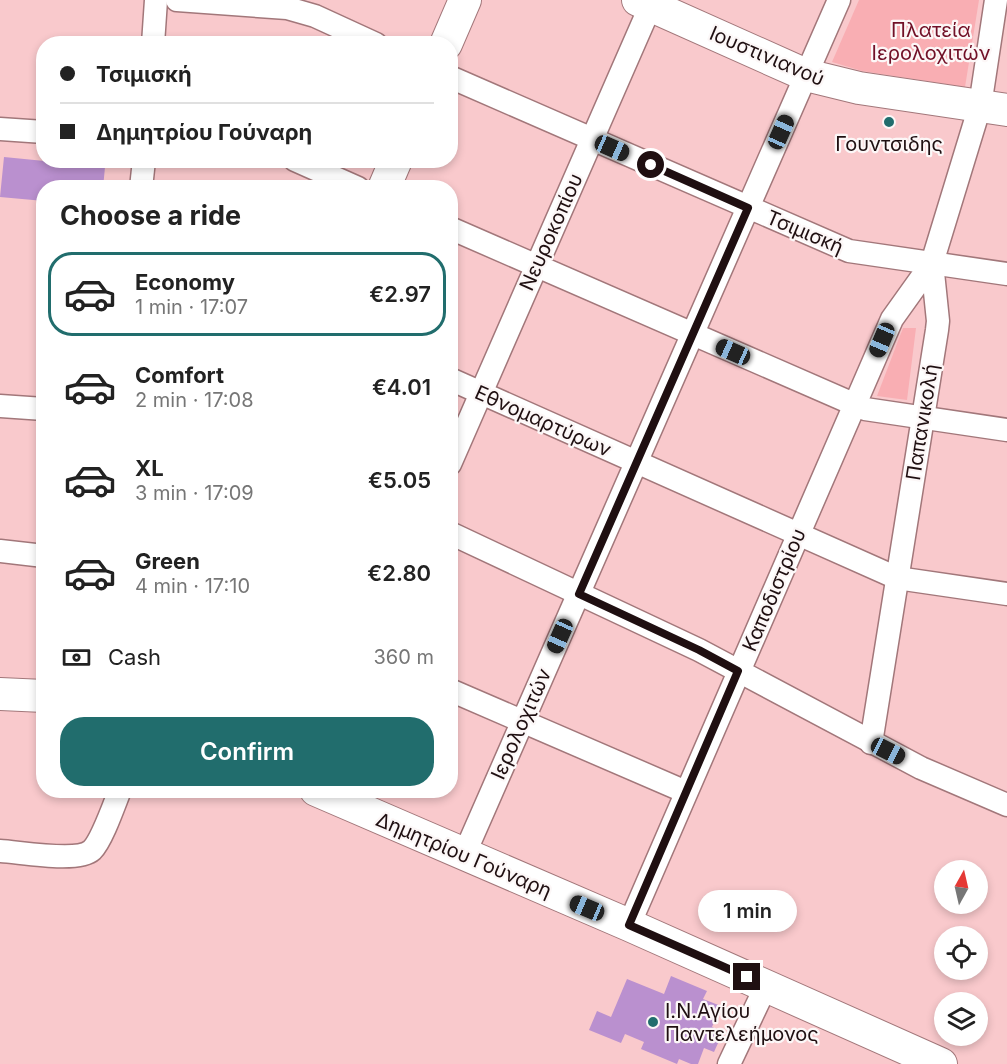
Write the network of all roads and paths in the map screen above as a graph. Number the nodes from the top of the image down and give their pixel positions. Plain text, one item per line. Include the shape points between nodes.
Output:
1 (156, 0) edge
2 (177, 0) edge
3 (465, 0) edge
4 (839, 0) edge
5 (996, 0) edge
6 (648, 2) edge
7 (154, 36) edge
8 (358, 36) edge
9 (450, 36) edge
10 (806, 75) junction
11 (458, 80) edge
12 (993, 108) edge
13 (0, 129) edge
14 (36, 131) edge
15 (592, 139) junction
16 (313, 168) edge
17 (340, 180) edge
18 (748, 208) junction
19 (458, 232) edge
20 (932, 263) junction
21 (536, 266) junction
22 (1007, 274) edge
23 (692, 334) junction
24 (458, 383) edge
25 (481, 393) junction
26 (854, 405) junction
27 (0, 406) edge
28 (36, 408) edge
29 (922, 418) junction
30 (1007, 430) edge
31 (458, 446) edge
32 (636, 463) junction
33 (798, 535) junction
34 (458, 537) edge
35 (0, 551) edge
36 (36, 555) edge
37 (897, 578) junction
38 (579, 594) junction
39 (1007, 594) edge
40 (738, 671) junction
41 (458, 693) edge
42 (0, 694) edge
43 (36, 696) edge
44 (523, 721) junction
45 (871, 742) junction
46 (686, 792) junction
47 (117, 798) edge
48 (334, 798) edge
49 (1007, 805) edge
50 (0, 851) edge
51 (464, 855) junction
52 (629, 925) junction
53 (766, 986) junction
54 (729, 1064) edge
55 (941, 1064) edge

1 - 7 street
2 - 8 street via 287,8
3 - 9 main road
4 - 10 street, Ιερολοχιτών
5 - 12 street
6 - 10 main road, Ιουστινιανού
6 - 15 street, Νευροκοπίου
10 - 12 main road, Ιουστινιανού via 859,88
10 - 18 street, Ιερολοχιτών
11 - 15 street, Τσιμισκή
12 - 20 street, Παπανικολή
13 - 14 street
15 - 18 street, Τσιμισκή
15 - 21 street, Νευροκοπίου
16 - 17 street
18 - 20 street, Τσιμισκή via 849,251
18 - 23 street, Ιερολοχιτών
19 - 21 street
20 - 22 street, Τσιμισκή
20 - 26 street, Καποδιστρίου via 892,319
20 - 29 street, Παπανικολή via 938,321
21 - 23 street
21 - 25 street, Νευροκοπίου
23 - 26 street
23 - 32 street, Ιερολοχιτών
24 - 25 street, Εθνομαρτύρων
25 - 31 street, Νευροκοπίου
25 - 32 street, Εθνομαρτύρων
26 - 29 street
26 - 33 street, Καποδιστρίου
27 - 28 street
29 - 30 street
29 - 37 street, Παπανικολή
32 - 33 street, Εθνομαρτύρων
32 - 38 street, Ιερολοχιτών
33 - 37 street, Εθνομαρτύρων
33 - 40 street, Καποδιστρίου
34 - 38 street
35 - 36 street
37 - 39 street, Εθνομαρτύρων
37 - 45 street, Παπανικολή
38 - 40 street
38 - 44 street, Ιερολοχιτών
40 - 45 street
40 - 46 street, Καποδιστρίου
41 - 44 street
42 - 43 main road
44 - 46 street
44 - 51 street, Ιερολοχιτών
45 - 49 street
46 - 52 street, Καποδιστρίου
47 - 50 street via 97,843 87,853 70,856
48 - 51 main road, Δημητρίου Γούναρη
51 - 52 main road, Δημητρίου Γούναρη
52 - 53 main road, Δημητρίου Γούναρη
53 - 54 street
53 - 55 main road, Δημητρίου Γούναρη

